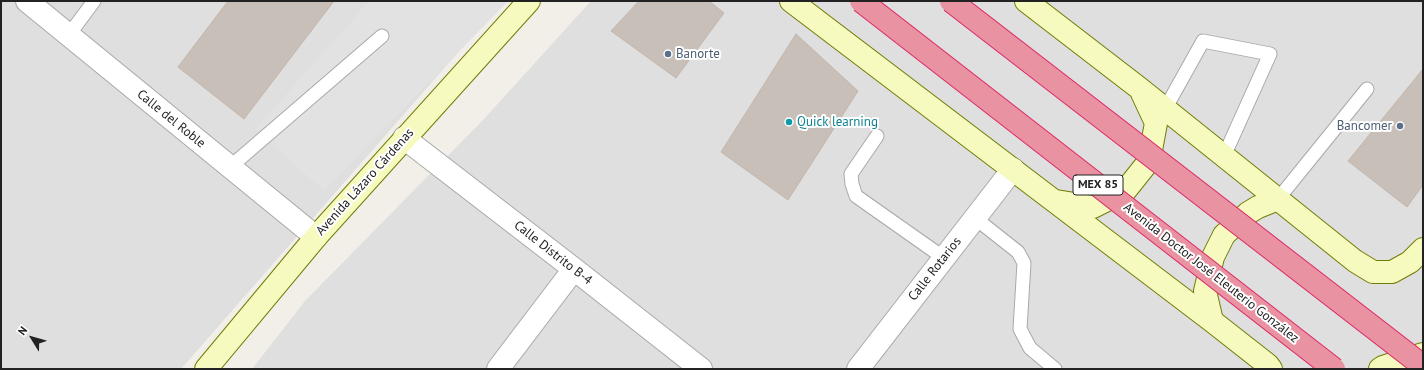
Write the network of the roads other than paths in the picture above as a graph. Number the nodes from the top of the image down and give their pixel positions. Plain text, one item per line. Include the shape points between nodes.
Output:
1 (27, 1) edge
2 (94, 1) edge
3 (529, 1) edge
4 (791, 1) edge
5 (861, 1) edge
6 (951, 1) edge
7 (1026, 1) edge
8 (68, 36) junction
9 (382, 36) dead end
10 (1139, 88) junction
11 (1367, 90) dead end
12 (1165, 109) junction
13 (877, 136) dead end
14 (404, 138) junction
15 (1224, 156) junction
16 (230, 167) junction
17 (1012, 170) junction
18 (1278, 199) junction
19 (1053, 201) junction
20 (975, 218) junction
21 (316, 237) junction
22 (1423, 249) edge
23 (944, 258) junction
24 (574, 269) junction
25 (1212, 321) junction
26 (1423, 354) edge
27 (1423, 366) edge
28 (206, 369) edge
29 (498, 369) edge
30 (700, 369) edge
31 (858, 369) edge
32 (1055, 369) edge
33 (1271, 369) edge
34 (1334, 369) edge
35 (1380, 369) edge

1 - 8 street, Calle del Roble
2 - 8 lane
3 - 14 street, Avenida Lázaro Cárdenas
4 - 17 street
5 - 34 highway, Avenida Doctor José Eleuterio González / MEX 85, bridge
6 - 27 highway, bridge
7 - 10 street
8 - 16 street, Calle del Roble
9 - 16 lane
10 - 12 street
10 - 19 street via 1156,123 1149,161 1125,191 1092,207
11 - 18 lane
12 - 15 street
12 - 15 lane via 1203,41 1270,54
13 - 23 lane via 851,174 856,196
14 - 21 street, Avenida Lázaro Cárdenas
14 - 24 street, Calle Distrito B-4
15 - 18 street
16 - 21 street, Calle del Roble
17 - 19 street
17 - 20 street, Calle Rotarios
18 - 22 street via 1355,261 1373,272 1392,272 1410,262
18 - 25 street via 1248,213 1224,235 1213,257 1206,291
19 - 25 street
20 - 23 street, Calle Rotarios
20 - 32 lane via 1018,252 1024,263 1020,329 1030,348
21 - 28 street, Avenida Lázaro Cárdenas
23 - 31 street, Calle Rotarios
24 - 29 street
24 - 30 street, Calle Distrito B-4
25 - 33 street
26 - 35 street

